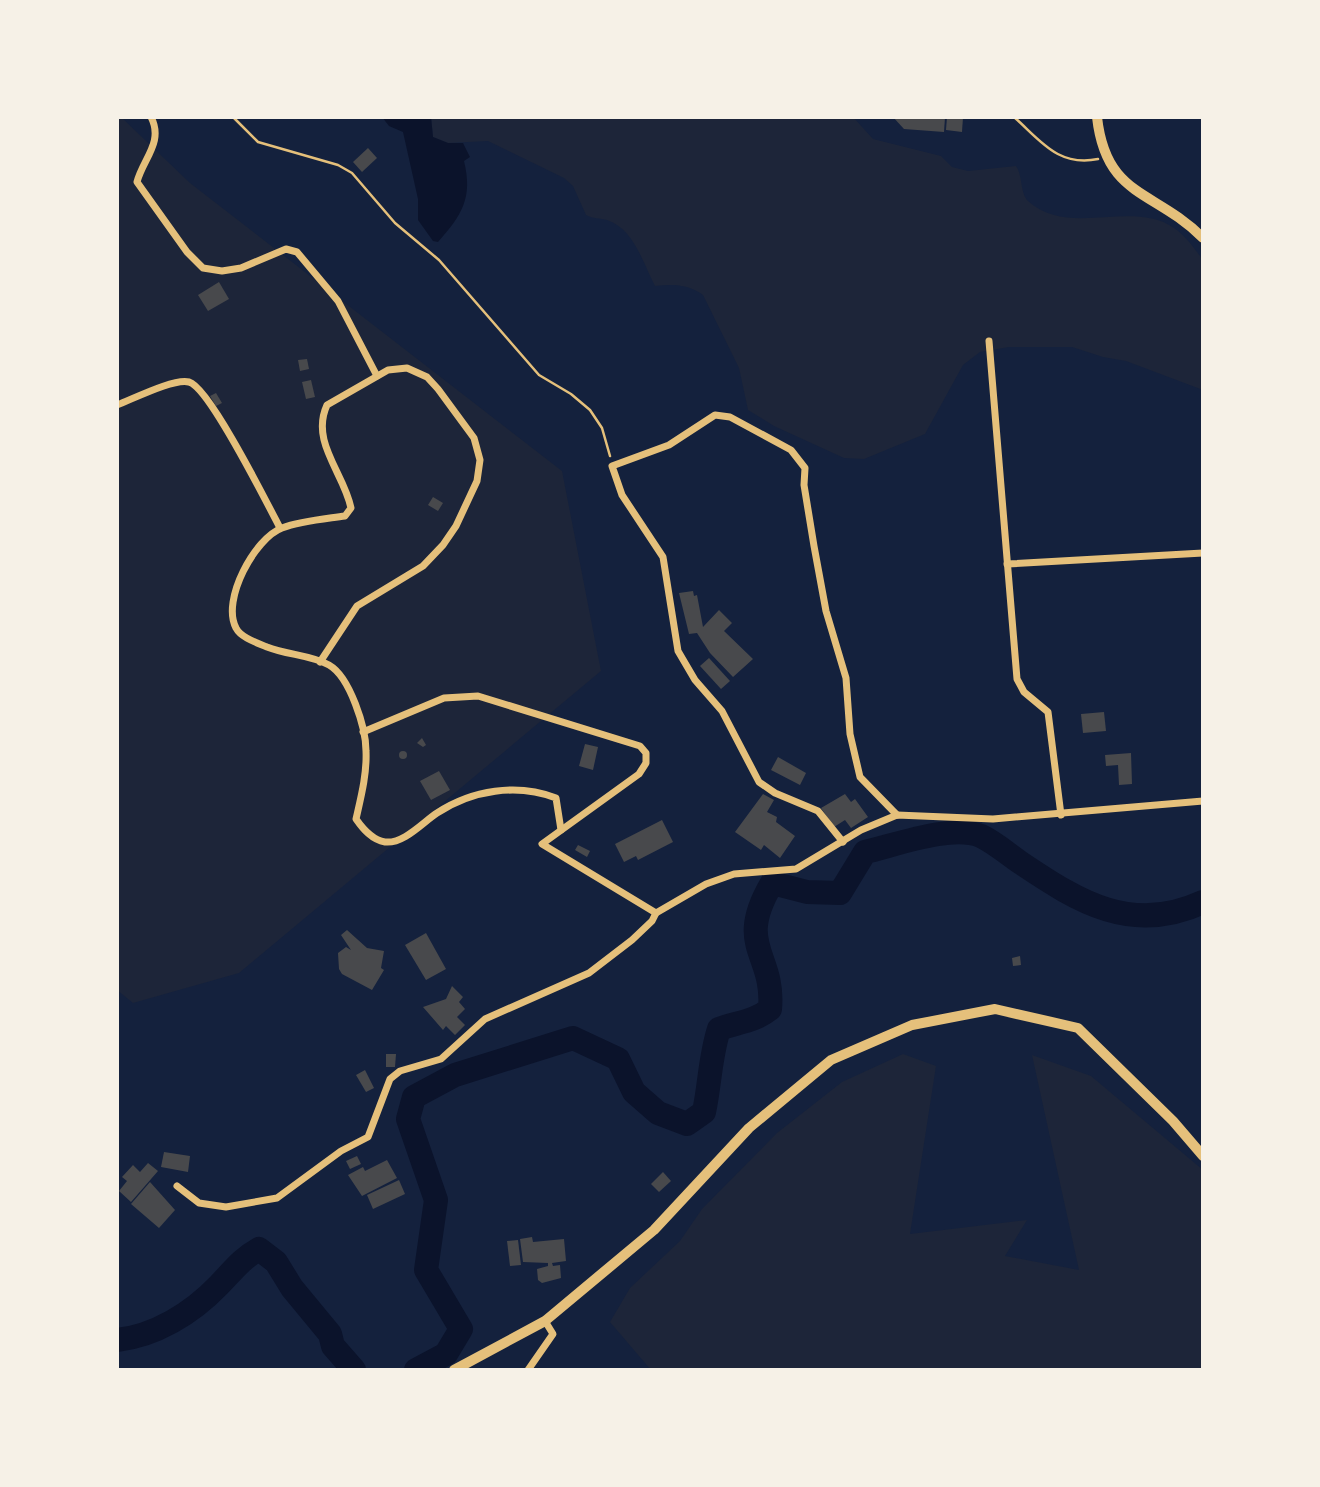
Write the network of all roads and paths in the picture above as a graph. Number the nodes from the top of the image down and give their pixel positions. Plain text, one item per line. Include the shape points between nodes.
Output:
1 (151, 117) edge
2 (233, 117) edge
3 (1014, 117) edge
4 (1097, 117) edge
5 (1104, 157) junction
6 (1203, 238) edge
7 (989, 341) dead end
8 (377, 376) junction
9 (117, 405) edge
10 (612, 466) junction
11 (280, 528) junction
12 (1203, 553) edge
13 (1007, 564) junction
14 (320, 662) junction
15 (363, 732) junction
16 (1203, 801) edge
17 (897, 814) junction
18 (1061, 815) junction
19 (561, 830) junction
20 (843, 842) junction
21 (656, 913) junction
22 (1203, 1156) edge
23 (177, 1186) dead end
24 (545, 1321) junction
25 (454, 1370) edge
26 (528, 1370) edge

1 - 8 street via 157,128 154,145 136,182 187,252 203,268 222,271 286,249 297,252 338,301
2 - 10 path via 258,142 352,173 395,223 439,260 539,375 590,410 602,428
3 - 5 path via 1056,155 1080,162
4 - 5 main road
5 - 6 main road via 1125,184 1189,224
7 - 13 street
8 - 11 street via 327,405 322,416 323,440 351,508 345,516
8 - 14 street via 407,368 427,377 474,439 480,460 477,481 443,545 423,566 357,606
9 - 11 street via 178,382 197,386 227,430
10 - 17 street via 669,444 715,415 730,417 791,450 805,468 814,547 826,611 846,678 849,734 860,777
10 - 20 street via 622,495 663,557 678,652 695,680 722,711 759,782 818,811
11 - 14 street via 253,554 236,588 231,608 236,629 287,656
12 - 13 street
13 - 18 street via 1017,679 1024,692 1048,712
14 - 15 street via 338,672 350,689
15 - 19 street via 365,775 356,820 365,832 385,842 401,839 439,811 474,795 508,790 556,798
15 - 19 street via 444,698 478,696 640,746 646,763 639,774
16 - 18 street
17 - 18 street via 993,819
17 - 20 street
19 - 21 street via 542,844
20 - 21 street via 796,869 734,874 706,884
21 - 23 street via 632,940 589,972 485,1019 441,1059 400,1071 390,1079 368,1137 277,1198 226,1208 199,1203
22 - 24 main road via 1078,1028 995,1009 912,1025 831,1060 749,1128 654,1230
24 - 25 main road
24 - 26 street via 553,1334

